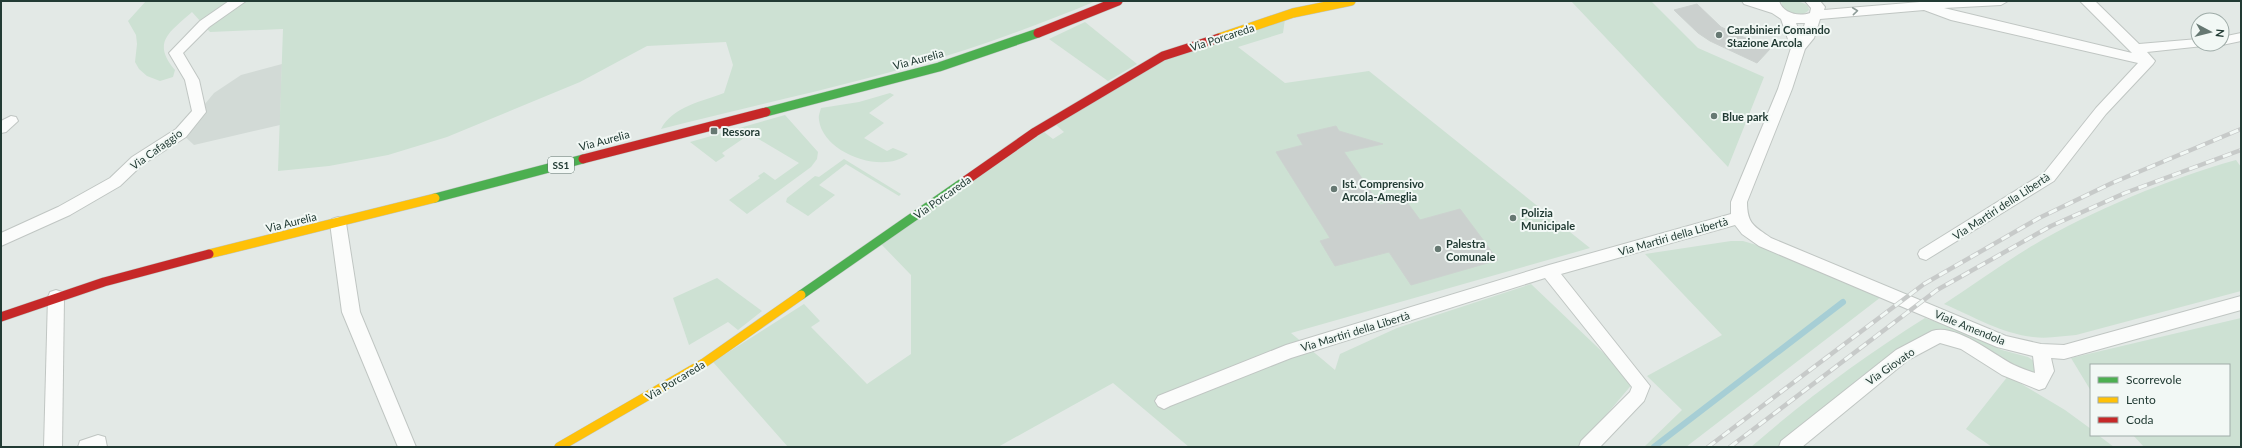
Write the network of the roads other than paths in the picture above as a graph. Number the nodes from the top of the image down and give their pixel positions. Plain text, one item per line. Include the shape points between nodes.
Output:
1 (239, 1) edge
2 (1118, 1) edge
3 (1351, 1) edge
4 (1749, 1) edge
5 (1812, 1) edge
6 (1864, 1) edge
7 (2001, 1) edge
8 (2087, 1) edge
9 (1923, 6) junction
10 (1899, 7) junction
11 (1778, 9) edge
12 (1814, 16) junction
13 (2241, 38) edge
14 (2230, 40) edge
15 (2190, 44) edge
16 (1798, 48) junction
17 (2135, 49) junction
18 (2148, 61) junction
19 (1739, 218) junction
20 (338, 223) junction
21 (1, 240) edge
22 (1926, 254) dead end
23 (1549, 272) junction
24 (56, 297) junction
25 (2241, 303) edge
26 (1, 318) edge
27 (2041, 350) junction
28 (1164, 401) dead end
29 (53, 447) edge
30 (87, 447) edge
31 (98, 447) edge
32 (406, 447) edge
33 (559, 447) edge
34 (1588, 447) edge
35 (1788, 447) edge

1 - 21 street, Via Cafaggio via 228,6 194,32 176,53 192,80 199,112 181,133 137,161 115,182 64,211
2 - 20 main road, Via Aurelia / SS1 via 1009,44 939,66
3 - 33 main road, Via Porcareda via 1293,13 1163,56 1036,132 704,363
4 - 11 street
5 - 12 street via 1818,7
6 - 10 street
7 - 9 street
8 - 17 street
9 - 10 street
9 - 18 street via 1951,16
12 -> 10 street
11 - 12 street via 1796,19
11 - 16 street
12 - 16 street, Via Martiri della Libertà via 1807,38
13 - 14 street
15 - 17 street
16 - 19 street, Via Martiri della Libertà via 1785,89 1739,202
17 - 18 street
18 - 22 street, Via Martiri della Libertà via 2101,111 2049,177
19 - 23 street, Via Martiri della Libertà
19 - 27 street, Viale Amendola via 1748,230 1765,242 2003,342
20 - 24 main road, Via Aurelia / SS1 via 148,269
20 - 32 street via 351,312
23 - 28 street, Via Martiri della Libertà via 1286,352
23 - 34 street via 1641,386 1638,396
24 - 26 main road, Via Aurelia / SS1
24 - 29 street
25 - 27 street, Viale Amendola via 2064,352
27 - 35 street, Via Giovato via 2045,371 2039,383 2008,370 1966,344 1938,336 1902,355
30 - 31 street via 98,443

